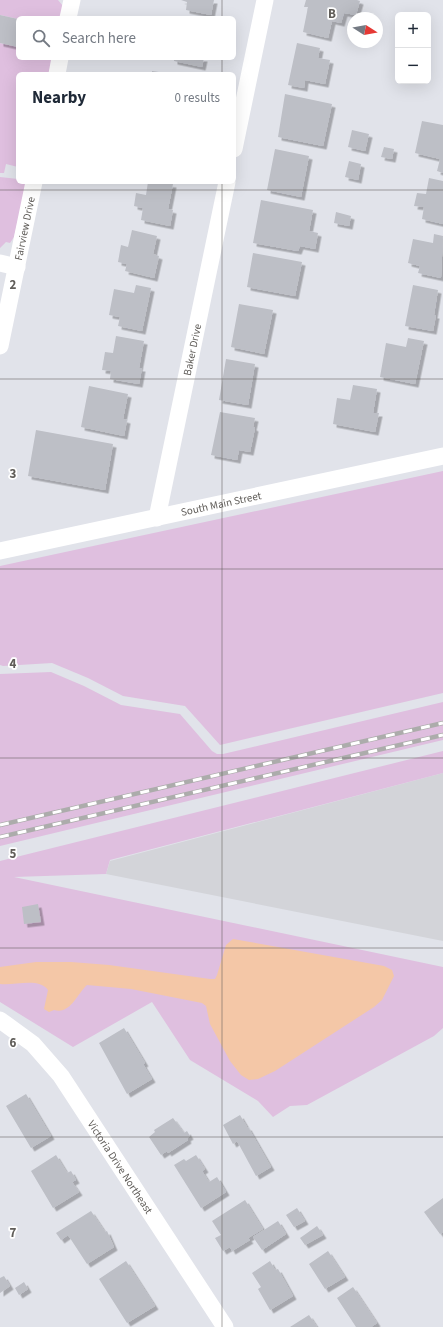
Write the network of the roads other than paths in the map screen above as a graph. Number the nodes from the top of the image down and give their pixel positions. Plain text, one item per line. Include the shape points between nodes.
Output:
1 (72, 0) edge
2 (265, 0) edge
3 (68, 16) edge
4 (60, 60) edge
5 (56, 72) edge
6 (236, 139) edge
7 (34, 184) edge
8 (227, 184) edge
9 (0, 263) edge
10 (17, 266) junction
11 (0, 346) edge
12 (443, 456) edge
13 (157, 518) junction
14 (0, 551) edge
15 (0, 1020) edge
16 (225, 1327) edge

1 - 3 street
2 - 6 street
4 - 5 street
7 - 10 street, Fairview Drive
8 - 13 street, Baker Drive
9 - 10 street
10 - 11 street, Fairview Drive
12 - 13 street, South Main Street
13 - 14 street, South Main Street
15 - 16 street, Victoria Drive Northeast via 33,1044 61,1076

